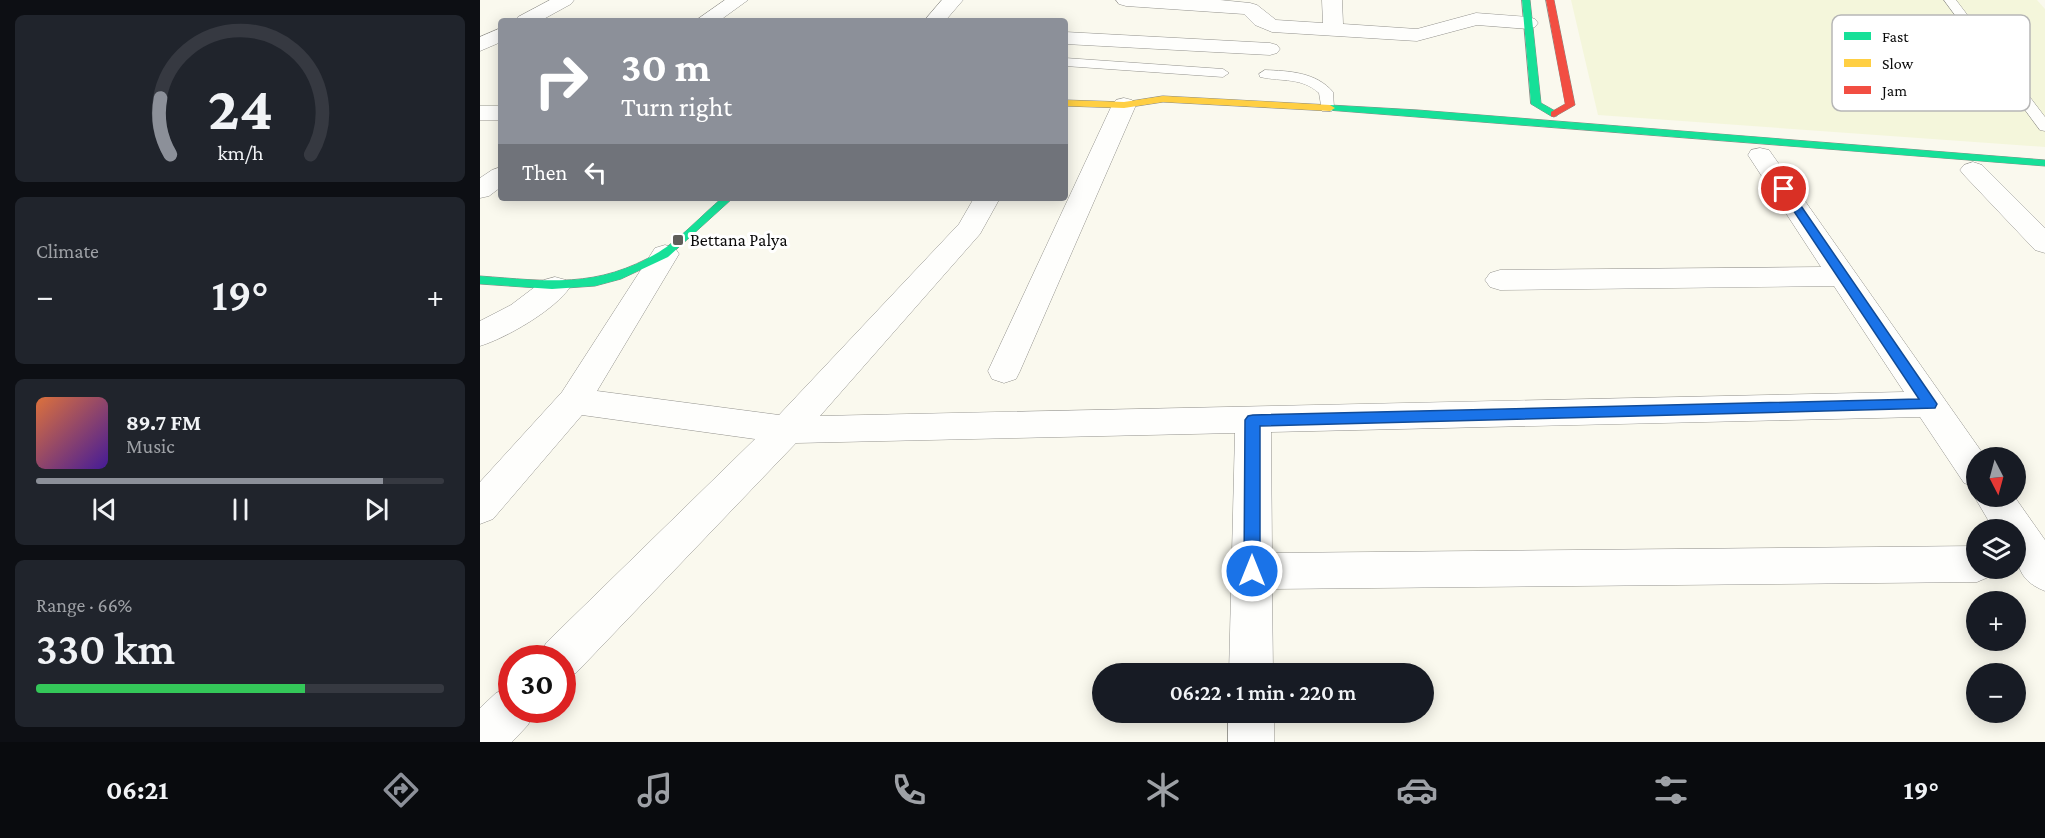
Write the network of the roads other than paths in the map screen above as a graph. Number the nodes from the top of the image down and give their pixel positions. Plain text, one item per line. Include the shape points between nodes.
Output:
1 (564, 0) edge
2 (738, 0) edge
3 (953, 0) edge
4 (1126, 0) edge
5 (1332, 0) edge
6 (1526, 0) edge
7 (1550, 0) edge
8 (1950, 0) edge
9 (1961, 15) edge
10 (531, 18) edge
11 (710, 18) edge
12 (937, 18) edge
13 (1528, 23) junction
14 (1333, 30) junction
15 (498, 36) edge
16 (1068, 38) edge
17 (480, 45) edge
18 (1270, 49) dead end
19 (1068, 62) edge
20 (1223, 73) dead end
21 (1265, 74) dead end
22 (1068, 103) edge
23 (1124, 105) junction
24 (2030, 107) edge
25 (1327, 108) junction
26 (480, 113) edge
27 (498, 113) edge
28 (1215, 116) dead end
29 (1555, 125) junction
30 (2045, 127) edge
31 (1453, 130) dead end
32 (1760, 154) junction
33 (2045, 163) edge
34 (1984, 171) junction
35 (498, 177) edge
36 (2045, 177) edge
37 (480, 190) edge
38 (724, 201) edge
39 (985, 201) edge
40 (2045, 221) edge
41 (2045, 244) edge
42 (665, 254) junction
43 (1843, 276) junction
44 (480, 280) edge
45 (1500, 280) dead end
46 (555, 287) junction
47 (480, 335) edge
48 (1004, 371) dead end
49 (573, 401) junction
50 (1930, 404) junction
51 (1253, 420) junction
52 (788, 430) junction
53 (1966, 457) edge
54 (480, 508) edge
55 (2026, 551) edge
56 (1966, 564) edge
57 (2033, 566) edge
58 (1252, 571) junction
59 (574, 645) edge
60 (1251, 663) edge
61 (1251, 723) edge
62 (1251, 742) edge

1 - 10 street
2 - 11 street
3 - 12 street
4 - 14 street via 1250,9 1272,26
5 - 14 street
6 - 13 street
7 - 29 street via 1570,105
8 - 9 lane
13 - 14 street via 1476,19 1418,35
13 - 29 street via 1536,104
15 - 17 street
16 - 18 street
19 - 20 lane
21 - 25 lane via 1295,75 1315,82 1326,92
22 - 23 street
23 - 25 street via 1163,99
23 - 28 street via 1146,112
23 - 48 street
24 - 30 lane
25 - 29 street
26 - 27 street
29 - 31 street
29 - 32 street
29 - 33 street
32 - 34 street
32 - 43 street
34 - 36 street
34 - 40 street
34 - 41 street
35 - 37 street
38 - 42 street
39 - 52 street via 970,228
42 - 46 street via 599,283
42 - 49 street
43 - 45 street
43 - 50 street
44 - 46 street
46 - 47 street via 522,312
49 - 52 street
49 - 54 street
50 - 51 street
50 - 53 street
51 - 52 street
51 - 58 street
52 - 59 street
55 - 57 street
56 - 58 street
58 - 60 street
61 - 62 street

